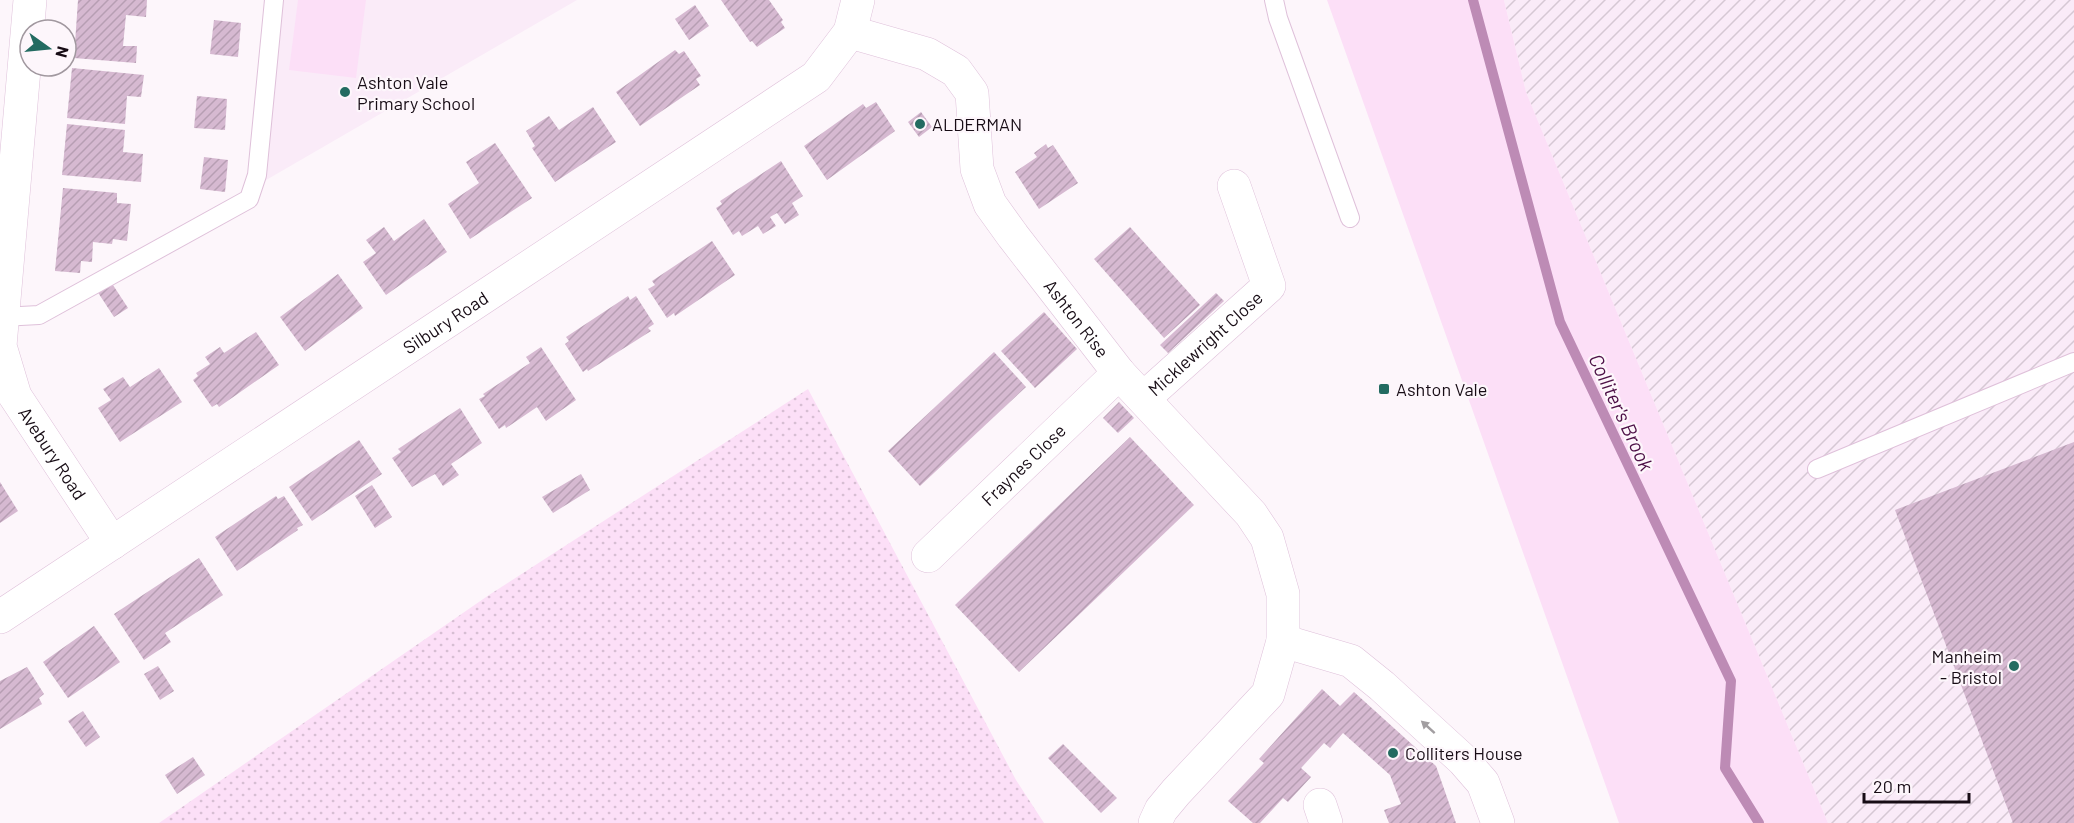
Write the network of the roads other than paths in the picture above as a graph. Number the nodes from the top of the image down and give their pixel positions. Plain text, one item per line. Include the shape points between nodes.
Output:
1 (30, 0) edge
2 (274, 0) edge
3 (858, 0) edge
4 (1274, 0) edge
5 (850, 32) junction
6 (1234, 186) dead end
7 (1350, 218) dead end
8 (2, 317) junction
9 (2074, 362) edge
10 (1119, 373) junction
11 (1144, 398) junction
12 (1817, 469) dead end
13 (112, 543) junction
14 (928, 555) dead end
15 (0, 617) edge
16 (1283, 641) junction
17 (1158, 816) edge
18 (1496, 822) edge

1 - 8 street, Avebury Road
2 - 8 lane via 257,175 249,199 39,315
3 - 5 street, Silbury Road
4 - 7 lane
5 - 10 street, Ashton Rise via 927,54 956,71 972,93 977,169 990,204
5 - 13 street, Silbury Road via 816,77
6 - 11 street, Micklewright Close via 1269,286
8 - 13 street, Avebury Road via 0,346 15,396
9 - 12 lane
10 - 11 street, Ashton Rise
10 - 14 street, Fraynes Close
11 - 16 street, Ashton Rise via 1251,514 1267,538 1283,594
13 - 15 street, Silbury Road
16 - 17 street, Ashton Rise via 1268,694
18 -> 16 street via 1483,783 1382,686 1351,661

